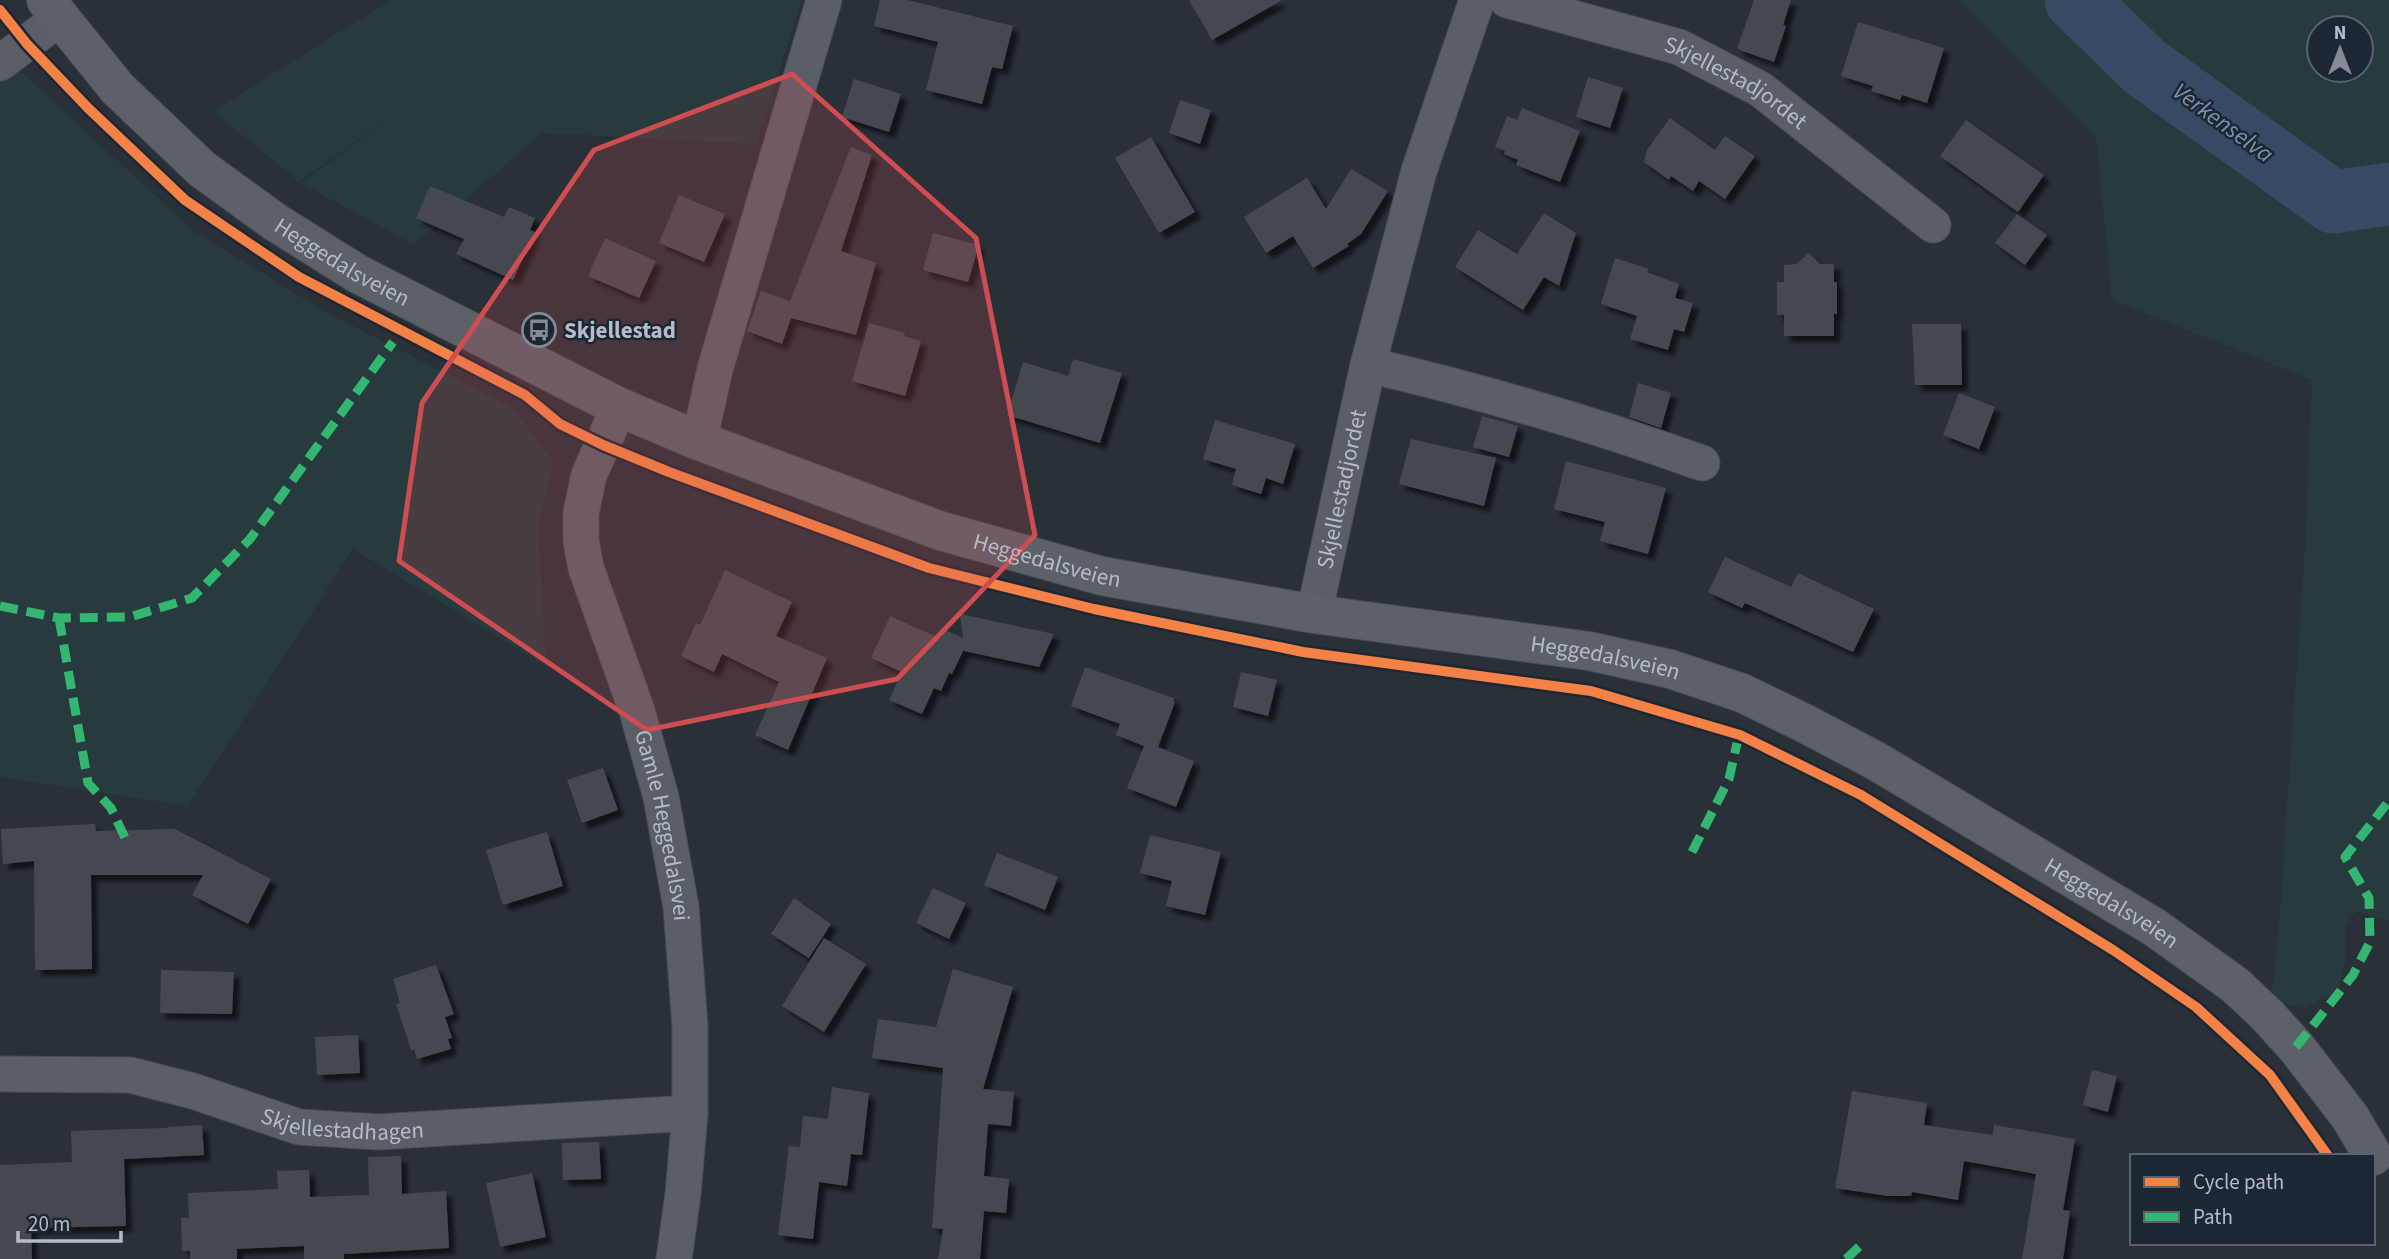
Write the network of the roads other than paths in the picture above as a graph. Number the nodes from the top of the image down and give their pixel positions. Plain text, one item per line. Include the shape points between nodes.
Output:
1 (824, 0) edge
2 (1477, 0) edge
3 (1507, 0) edge
4 (53, 9) edge
5 (0, 63) edge
6 (1933, 225) dead end
7 (1368, 365) junction
8 (619, 407) junction
9 (699, 442) junction
10 (1702, 463) dead end
11 (1314, 614) junction
12 (0, 1074) edge
13 (690, 1113) junction
14 (2372, 1154) edge
15 (2375, 1159) edge
16 (2389, 1183) edge
17 (674, 1259) edge

1 - 9 street via 715,369
2 - 7 street, Skjellestadjordet via 1419,172
3 - 6 street, Skjellestadjordet via 1679,47 1760,89
4 - 5 street
4 - 8 main road, Heggedalsveien via 117,88 202,169 275,222 358,274
7 - 10 street via 1610,430
7 - 11 street, Skjellestadjordet
8 - 9 main road, Heggedalsveien
8 - 13 street, Gamle Heggedalsvei via 589,475 581,541 586,568 637,711 663,809 681,907 690,1026
9 - 11 main road, Heggedalsveien via 941,530 1102,576
11 - 14 main road, Heggedalsveien via 1589,651 1670,669 1742,693 1804,723 2154,927 2235,985 2296,1047 2350,1117
12 - 13 street, Skjellestadhagen via 130,1074 299,1126 378,1132
13 - 17 street, Gamle Heggedalsvei
15 - 16 main road, Heggedalsveien

